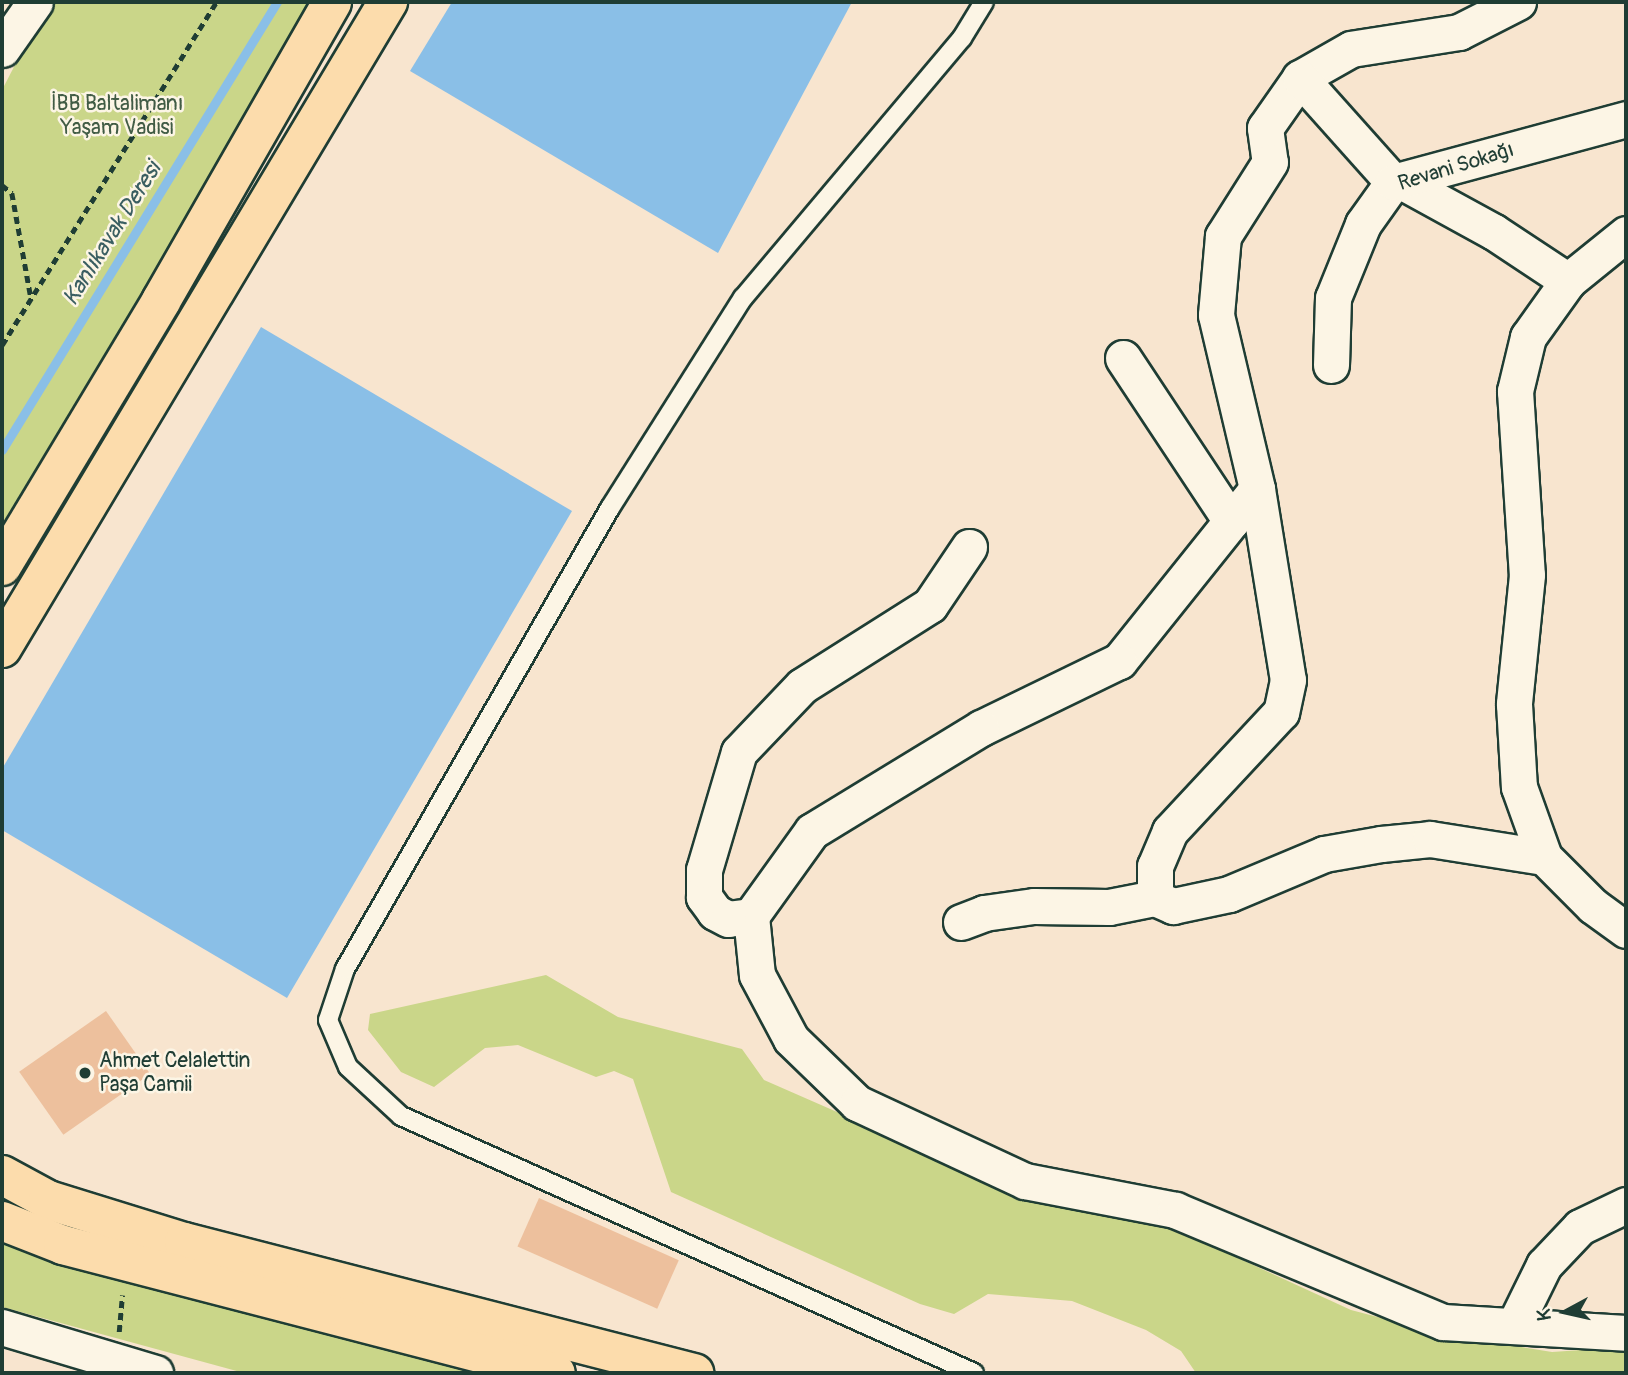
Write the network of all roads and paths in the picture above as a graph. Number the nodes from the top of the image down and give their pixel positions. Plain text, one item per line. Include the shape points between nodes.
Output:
1 (35, 2) edge
2 (216, 2) edge
3 (332, 2) edge
4 (388, 2) edge
5 (984, 2) edge
6 (1518, 2) edge
7 (2, 49) edge
8 (1300, 78) junction
9 (1626, 119) edge
10 (1396, 181) junction
11 (2, 185) edge
12 (1626, 234) edge
13 (1567, 281) junction
14 (31, 299) junction
15 (2, 345) edge
16 (1123, 358) dead end
17 (1331, 365) dead end
18 (1257, 489) junction
19 (1231, 521) junction
20 (969, 547) dead end
21 (2, 566) edge
22 (2, 648) edge
23 (1544, 857) junction
24 (1155, 898) junction
25 (1593, 906) junction
26 (1626, 915) edge
27 (751, 916) junction
28 (961, 922) dead end
29 (1626, 930) edge
30 (2, 1175) edge
31 (1626, 1205) edge
32 (2, 1221) edge
33 (1514, 1326) junction
34 (2, 1327) edge
35 (1626, 1333) edge
36 (155, 1373) edge
37 (556, 1373) edge
38 (694, 1373) edge
39 (974, 1373) edge

1 - 7 street
2 - 14 path
3 - 21 main road
4 - 22 main road
5 - 39 lane via 962,38 743,298 610,508 352,956 328,1020 348,1067 401,1116
6 - 8 street via 1459,32 1350,49
8 - 10 street
8 - 18 street via 1265,128 1270,162 1223,236 1216,315
9 - 10 street, Revani Sokağı
10 - 13 street via 1494,232
10 - 17 street, Revani Sokağı via 1363,225 1333,298
11 - 14 path via 12,193
12 - 13 street
13 - 23 street via 1528,337 1515,391 1527,575 1514,704 1518,774
14 - 15 path
16 - 19 street
18 - 19 street
18 - 24 street via 1288,680 1281,712 1170,831 1155,866
19 - 27 street via 1187,582 1119,661 981,728 812,831
20 - 27 street via 930,605 802,686 739,752 704,870 704,897 715,912 729,919
23 - 24 street via 1430,839 1381,844 1324,854 1229,894 1173,906
23 - 25 street
24 - 28 street via 1109,907 1034,906 984,913
25 - 26 street
25 - 29 street
27 - 33 street via 757,975 791,1040 857,1103 1025,1181 1175,1210 1443,1322
30 - 38 main road via 48,1200 184,1242
31 - 33 street via 1580,1227 1544,1265
32 - 37 main road via 63,1245
33 - 35 street
34 - 36 street

